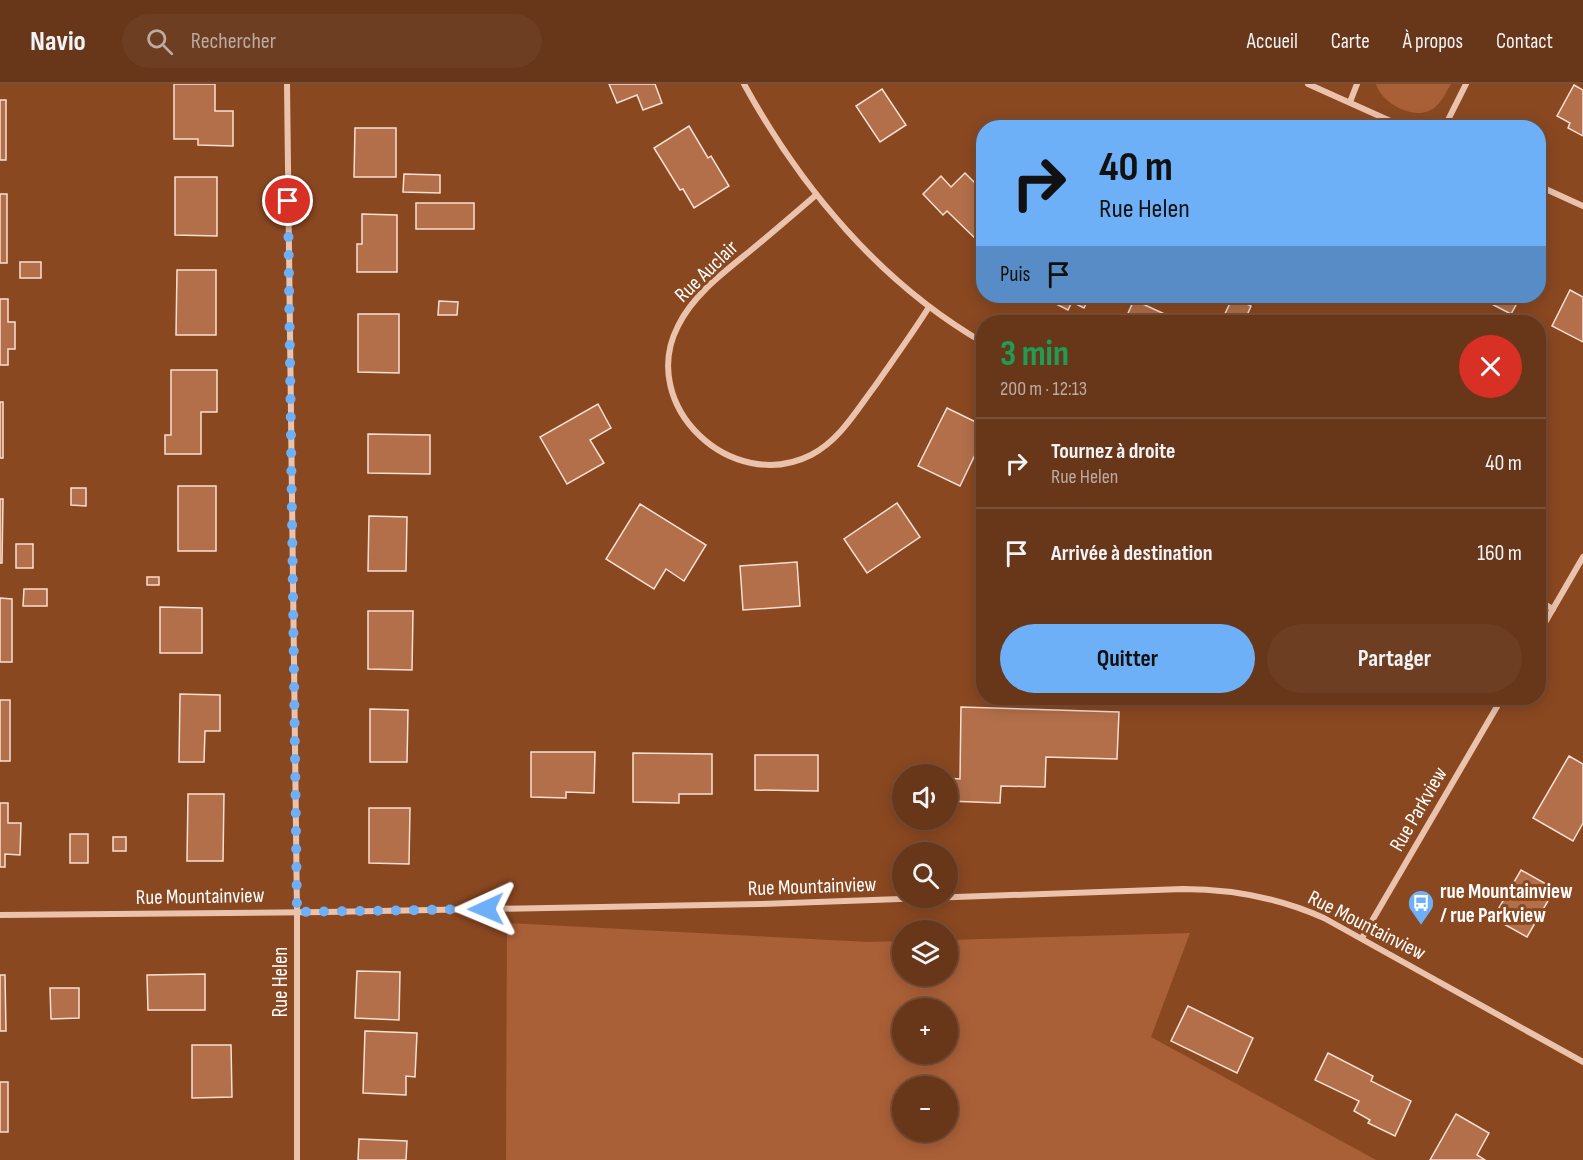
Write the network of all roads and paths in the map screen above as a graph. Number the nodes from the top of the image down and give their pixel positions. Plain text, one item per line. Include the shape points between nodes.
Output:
1 (287, 84) edge
2 (744, 84) edge
3 (1308, 84) edge
4 (1357, 84) edge
5 (1466, 84) edge
6 (1350, 102) junction
7 (1389, 120) edge
8 (1448, 120) edge
9 (1546, 189) edge
10 (816, 195) junction
11 (1583, 206) edge
12 (929, 307) junction
13 (976, 338) edge
14 (1583, 557) edge
15 (1546, 605) edge
16 (1553, 609) junction
17 (1546, 621) edge
18 (1498, 705) edge
19 (297, 912) junction
20 (0, 915) edge
21 (1362, 938) junction
22 (1583, 1062) edge
23 (297, 1160) edge

1 - 19 street, Rue Helen
2 - 10 street
3 - 6 street
4 - 6 street
5 - 8 street
6 - 7 street
9 - 11 street
10 - 12 street via 869,254
10 - 12 street, Rue Auclair via 716,280 691,305 678,326 670,348 670,380 676,404 695,431 711,446 746,463 781,465 814,454 846,426
12 - 13 street
14 - 16 street
15 - 16 street
16 - 17 street
18 - 21 street, Rue Parkview
19 - 20 street, Rue Mountainview
19 - 21 street, Rue Mountainview via 760,904 1202,889 1249,894 1289,904
19 - 23 street, Rue Helen
21 - 22 street, Rue Mountainview

